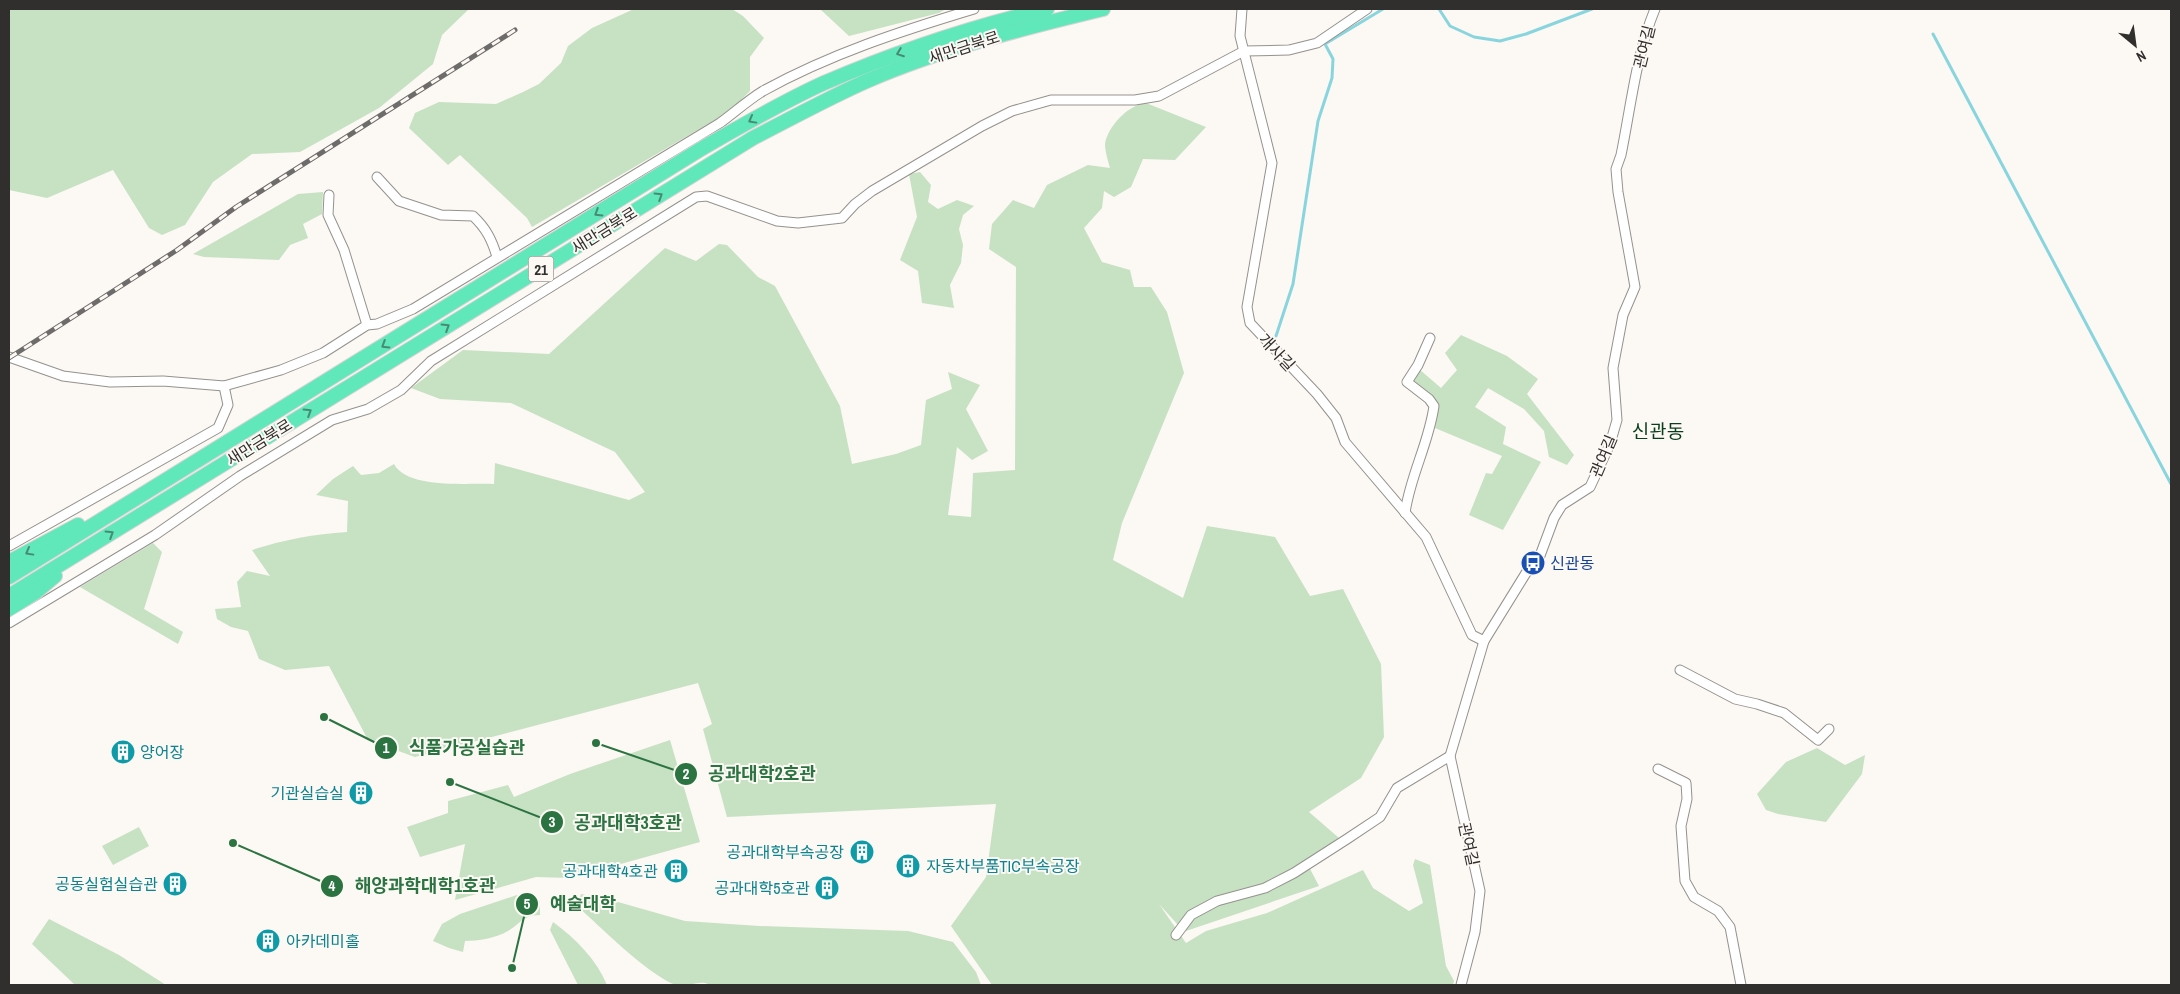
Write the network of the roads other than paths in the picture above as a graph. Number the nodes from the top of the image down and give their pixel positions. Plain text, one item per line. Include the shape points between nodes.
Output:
1 (974, 9) edge
2 (1047, 9) edge
3 (1103, 9) edge
4 (1242, 9) edge
5 (1367, 9) edge
6 (1655, 9) edge
7 (1244, 51) junction
8 (377, 177) dead end
9 (329, 195) dead end
10 (497, 257) junction
11 (367, 325) junction
12 (1430, 338) dead end
13 (9, 357) edge
14 (224, 386) junction
15 (120, 509) junction
16 (1405, 512) junction
17 (9, 546) edge
18 (90, 546) junction
19 (9, 562) edge
20 (9, 577) edge
21 (9, 596) edge
22 (9, 609) edge
23 (9, 623) edge
24 (1484, 641) junction
25 (1680, 670) dead end
26 (1829, 729) dead end
27 (1450, 756) junction
28 (1658, 769) dead end
29 (1176, 936) dead end
30 (1461, 985) edge
31 (1741, 985) edge

1 - 10 street via 890,34 834,56 762,92 720,123
2 -> 15 highway, 새만금북로 / 21 via 905,51 824,84 758,117 692,154
18 -> 3 highway, 새만금북로 / 21 via 753,138 868,80 909,64 1024,28
4 - 7 street, 개사길 via 1240,36
5 - 7 street via 1318,43 1289,50
6 - 24 street, 관여길 via 1642,45 1616,169 1635,287 1623,315 1613,368 1617,420 1590,487 1562,505 1538,561 1526,573
7 - 16 street, 개사길 via 1272,163 1247,307 1250,323 1336,418 1345,442
7 - 23 street via 1159,96 1135,100 1051,100 1012,111 872,191 842,218 798,223 776,221 707,196 696,197 431,361 402,390 368,409 332,420 240,476 155,535
8 - 10 street via 399,200 441,215 473,216 483,225
9 - 11 street via 328,215 344,250
10 - 11 street via 413,309
11 - 14 street via 323,353 281,370
12 - 16 street via 1407,382 1434,406 1426,442 1407,494
13 - 14 street via 63,376 110,382 163,381
14 - 17 street via 228,405 218,428
15 -> 19 highway via 78,525
15 - 20 highway, 새만금북로 / 21
16 - 24 street, 개사길 via 1426,537 1472,635
18 - 21 highway, 새만금북로 / 21
18 - 22 highway via 36,592
24 - 27 street, 관여길
25 - 26 street via 1735,699 1784,713 1818,740
27 - 29 street via 1397,788 1380,817 1348,839 1265,888 1217,901 1191,915
27 - 30 street, 관여길 via 1480,891 1475,932
28 - 31 street via 1686,783 1687,799 1681,826 1685,881 1694,897 1718,911 1730,927

